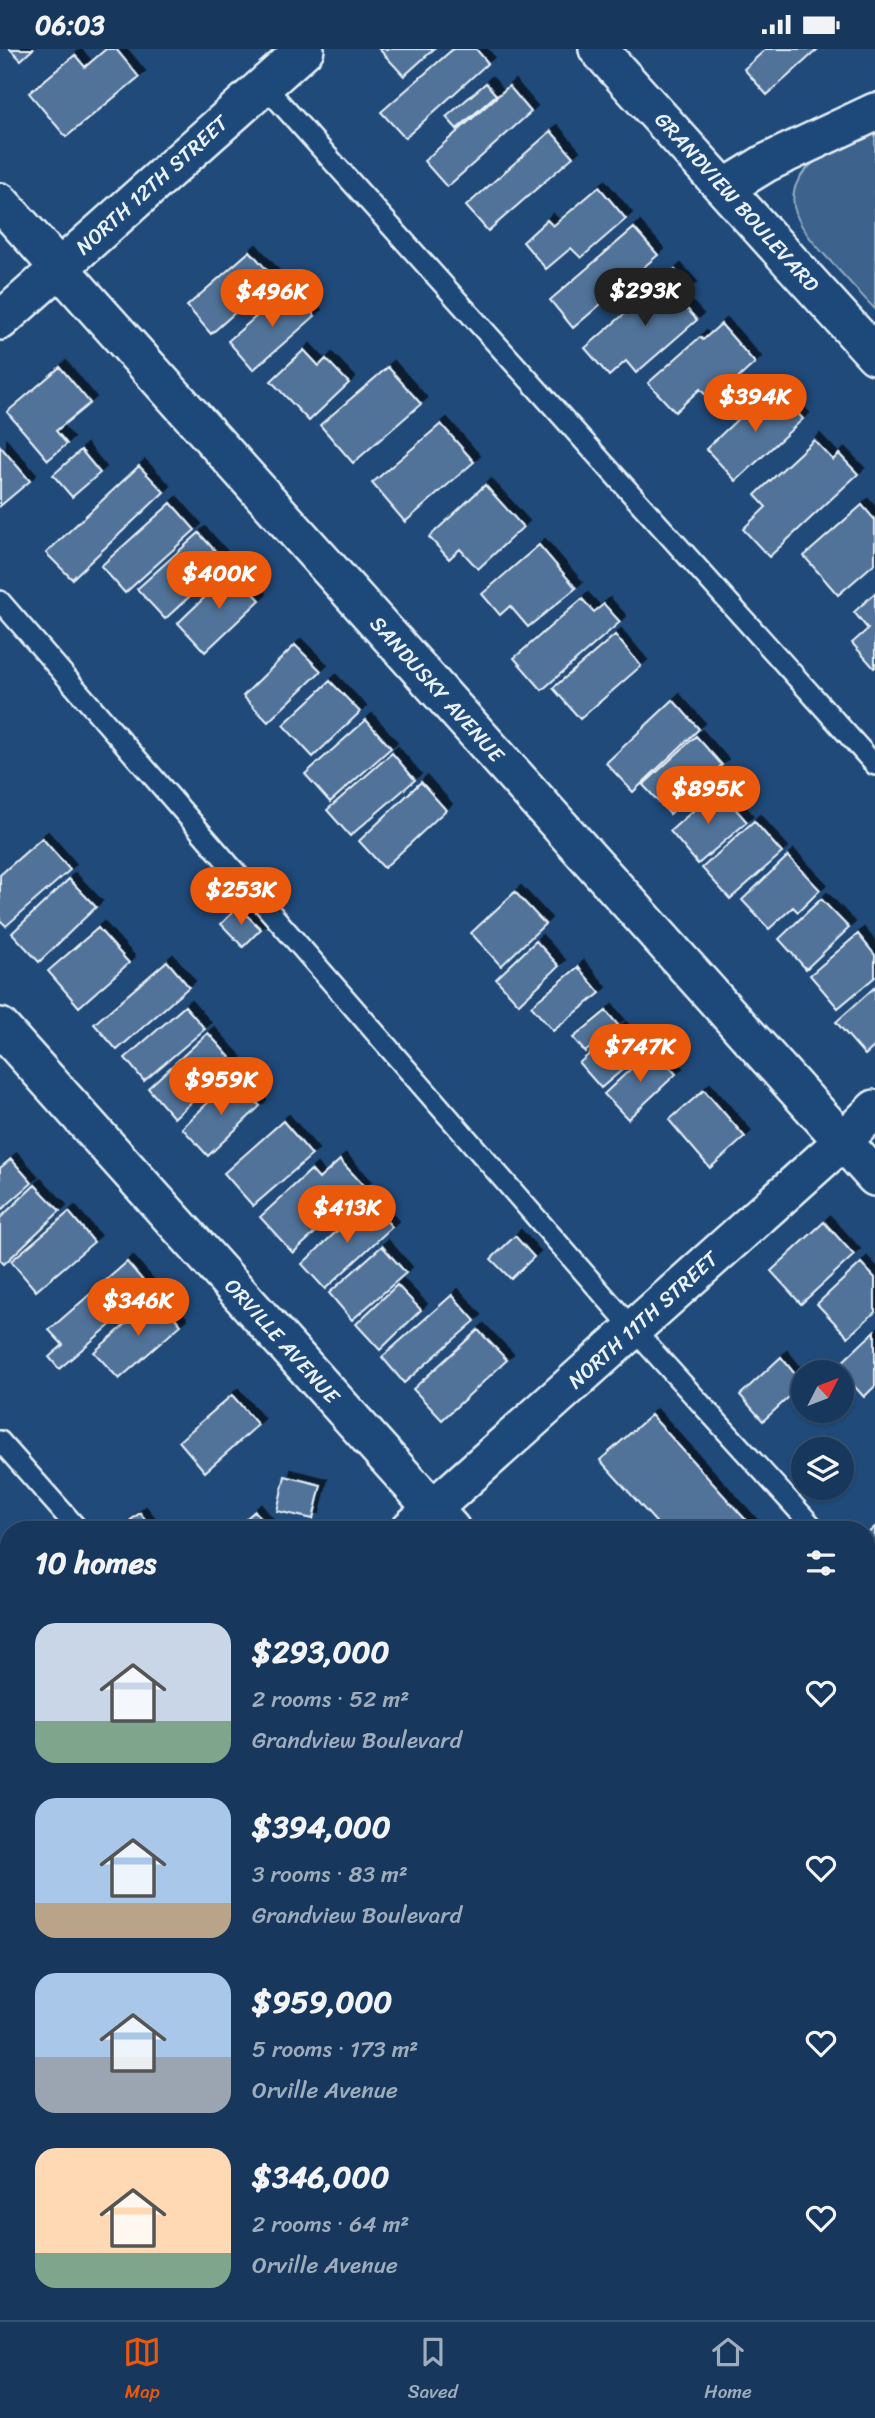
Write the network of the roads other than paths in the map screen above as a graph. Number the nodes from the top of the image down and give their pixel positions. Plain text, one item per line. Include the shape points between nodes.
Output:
1 (304, 49) edge
2 (598, 49) edge
3 (264, 85) junction
4 (875, 112) edge
5 (725, 188) junction
6 (0, 202) edge
7 (59, 268) junction
8 (0, 321) edge
9 (875, 355) edge
10 (0, 601) edge
11 (875, 765) edge
12 (0, 1027) edge
13 (875, 1109) edge
14 (843, 1141) junction
15 (875, 1177) edge
16 (633, 1329) junction
17 (0, 1441) edge
18 (71, 1521) edge
19 (429, 1521) edge
20 (433, 1521) edge
21 (808, 1521) edge

1 - 3 street, NORTH 12TH STREET
2 - 5 street, GRANDVIEW BOULEVARD
3 - 7 street, NORTH 12TH STREET
3 - 11 lane
4 - 5 street via 766,163
5 - 9 street, GRANDVIEW BOULEVARD
6 - 7 street, SANDUSKY AVENUE
7 - 8 street, NORTH 12TH STREET
7 - 14 street, SANDUSKY AVENUE
10 - 16 lane
12 - 19 street, ORVILLE AVENUE
13 - 14 street, NORTH 11TH STREET
14 - 15 street, SANDUSKY AVENUE
14 - 16 street, NORTH 11TH STREET
16 - 20 street, NORTH 11TH STREET
16 - 21 lane
17 - 18 lane

